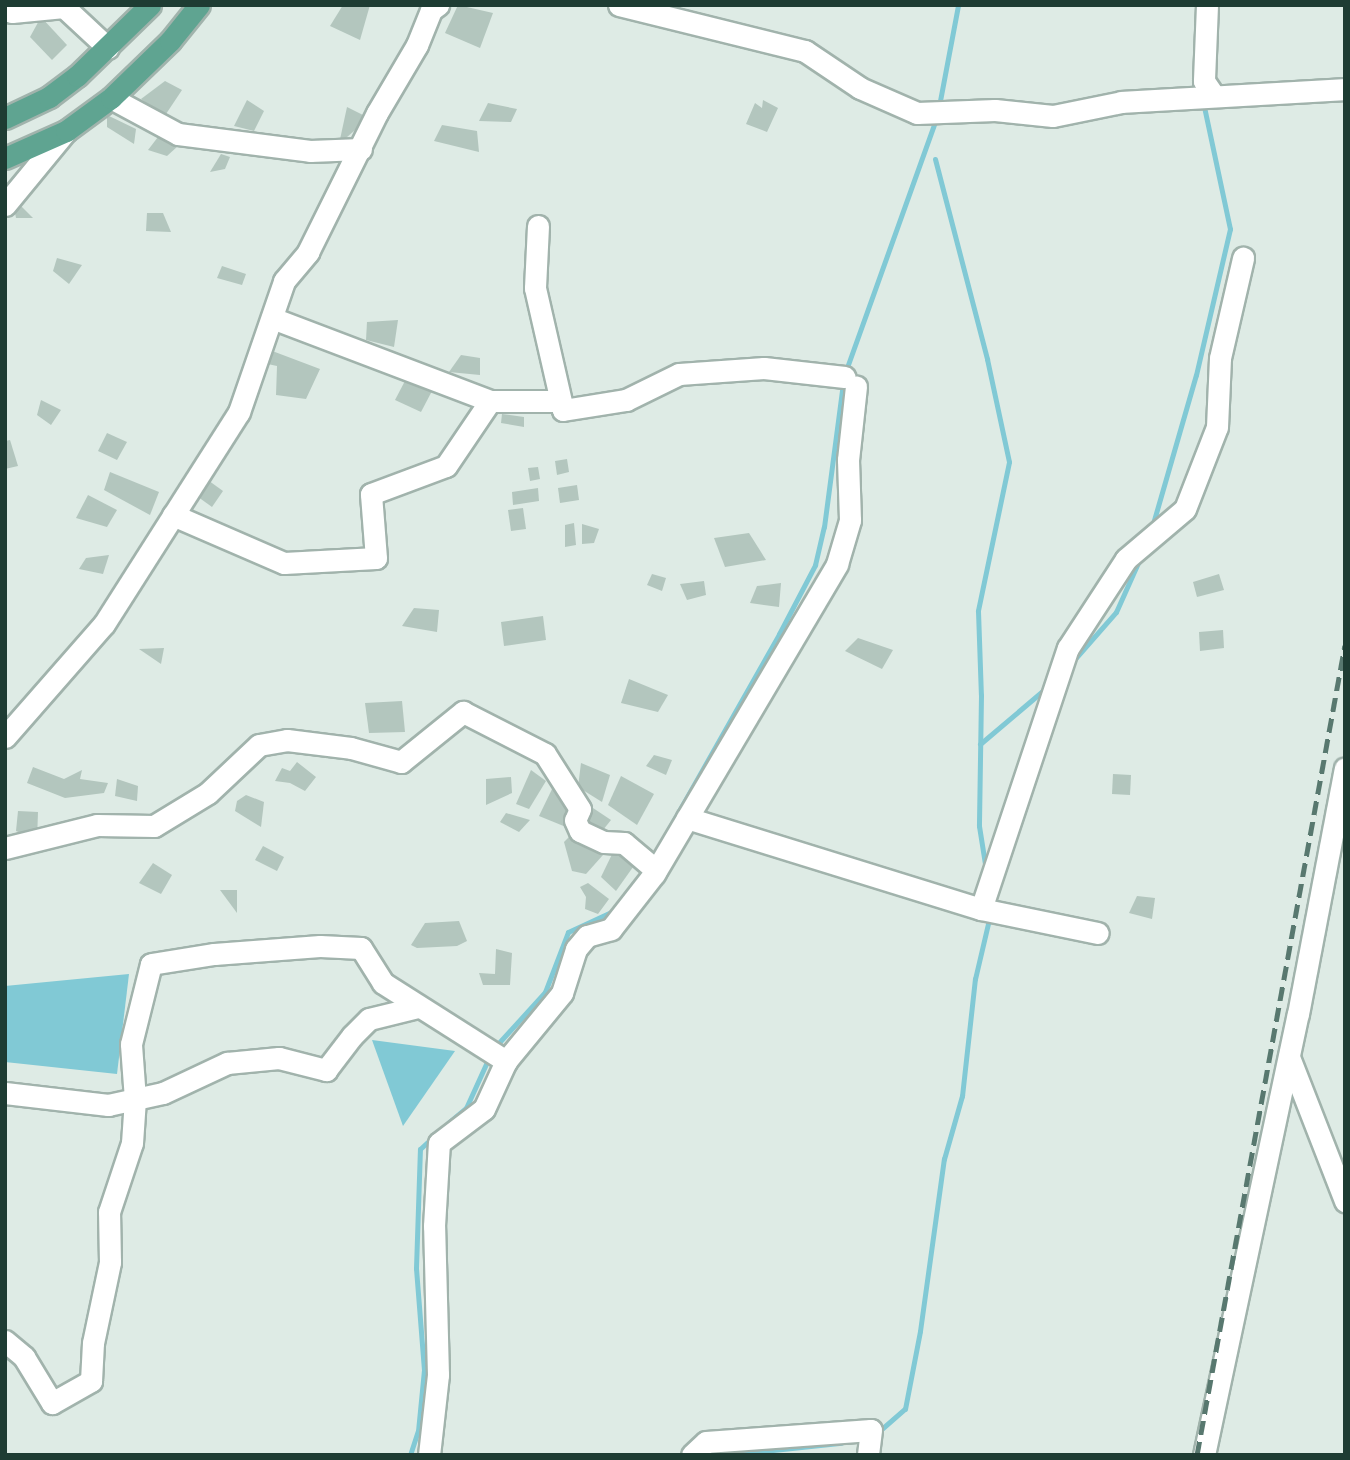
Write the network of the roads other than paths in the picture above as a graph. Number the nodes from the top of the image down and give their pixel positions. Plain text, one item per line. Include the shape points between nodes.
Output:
1 (150, 5) edge
2 (199, 5) edge
3 (438, 5) edge
4 (619, 5) edge
5 (1207, 5) edge
6 (64, 7) junction
7 (5, 10) edge
8 (5, 29) edge
9 (108, 48) junction
10 (1345, 89) edge
11 (1214, 96) junction
12 (111, 98) junction
13 (5, 118) edge
14 (66, 131) junction
15 (361, 149) junction
16 (5, 158) edge
17 (5, 205) edge
18 (538, 226) dead end
19 (1243, 258) dead end
20 (272, 318) junction
21 (490, 401) junction
22 (559, 401) junction
23 (173, 515) junction
24 (5, 737) edge
25 (1345, 768) edge
26 (687, 818) junction
27 (5, 849) edge
28 (656, 870) junction
29 (981, 909) junction
30 (1098, 933) dead end
31 (418, 1007) junction
32 (1289, 1057) junction
33 (506, 1061) junction
34 (5, 1093) edge
35 (135, 1099) junction
36 (1345, 1201) edge
37 (5, 1341) edge
38 (869, 1444) edge
39 (429, 1455) edge
40 (692, 1455) edge
41 (1204, 1455) edge

1 - 9 main road
2 - 12 main road via 170,41
3 - 15 street via 431,10
4 - 11 street via 805,51 860,88 917,113 995,110 1054,116 1122,102
5 - 11 street via 1204,81
6 - 7 street
6 - 8 street via 14,21
6 - 9 street
9 - 13 main road via 48,97
10 - 11 street
12 - 14 main road
12 - 15 street via 178,134 310,150
14 - 16 main road
14 - 17 street
15 - 20 street via 308,252 284,281
18 - 22 street via 536,288
19 - 29 street via 1220,358 1217,427 1185,509 1126,559 1068,648
20 - 21 street
20 - 23 street via 239,412
21 - 22 street
21 - 23 street via 446,466 371,494 376,558 284,563
22 - 26 street via 562,410 626,400 679,374 764,369 850,382 850,520 837,564
23 - 24 street via 104,624
25 - 32 street
26 - 28 street
26 - 29 street
27 - 28 street via 97,825 153,826 208,793 259,745 287,740 351,748 401,762 463,712 545,754 580,809 575,820 580,831 604,842 624,843
28 - 33 street via 611,929 587,936 576,948 562,993
29 - 30 street
31 - 33 street
31 - 35 street via 369,1020 326,1070 279,1058 227,1063 163,1093
31 - 35 street via 383,983 361,948 320,946 214,954 151,964 131,1044
32 - 36 street
32 - 41 street
33 - 39 street via 484,1109 439,1143 434,1226 438,1375
34 - 35 street via 107,1105
35 - 37 street via 132,1143 109,1212 110,1262 93,1343 91,1381 52,1403 24,1357
38 - 40 street via 706,1442

